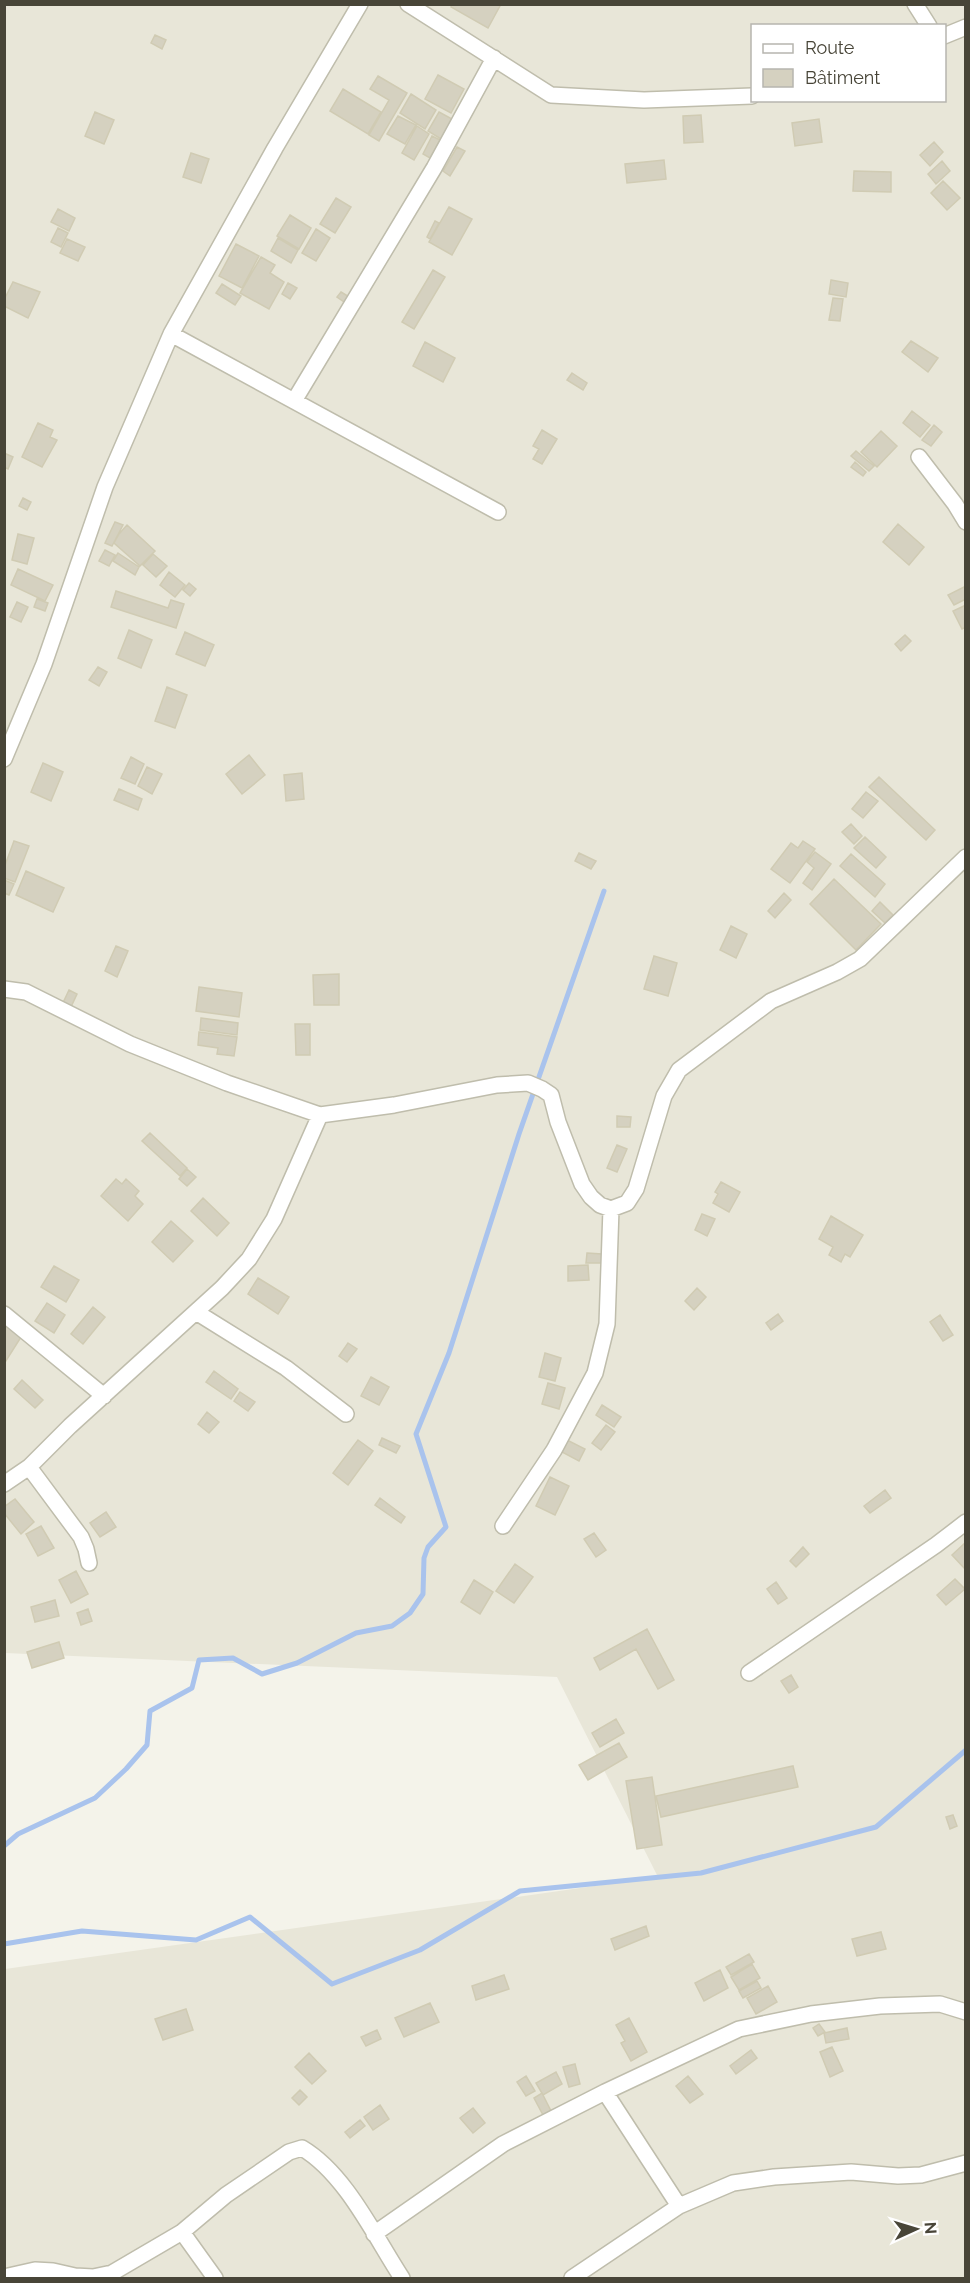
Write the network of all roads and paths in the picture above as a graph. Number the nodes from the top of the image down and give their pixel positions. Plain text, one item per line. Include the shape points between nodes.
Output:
1 (360, 4) edge
2 (408, 4) edge
3 (915, 4) edge
4 (928, 24) edge
5 (966, 27) edge
6 (946, 36) edge
7 (494, 58) junction
8 (751, 96) edge
9 (171, 334) junction
10 (294, 401) junction
11 (920, 457) dead end
12 (498, 512) dead end
13 (966, 522) edge
14 (4, 759) edge
15 (966, 857) edge
16 (4, 989) edge
17 (320, 1115) junction
18 (611, 1209) junction
19 (196, 1311) junction
20 (4, 1314) edge
21 (104, 1396) junction
22 (346, 1414) dead end
23 (29, 1467) junction
24 (4, 1484) edge
25 (966, 1522) edge
26 (502, 1526) dead end
27 (89, 1563) dead end
28 (749, 1673) dead end
29 (966, 2012) edge
30 (605, 2092) junction
31 (966, 2163) edge
32 (679, 2206) junction
33 (182, 2232) junction
34 (374, 2234) junction
35 (4, 2277) edge
36 (215, 2278) edge
37 (402, 2278) edge
38 (572, 2278) edge

1 - 9 street via 274,148
2 - 7 street
3 - 4 street
5 - 6 street
7 - 8 street via 551,95 644,100
7 - 10 street via 434,168
9 - 10 street
9 - 14 street via 105,487 44,664
10 - 12 street
11 - 13 street
15 - 18 street via 860,959 771,1001 679,1070 664,1096 636,1189 627,1203
16 - 17 street via 26,992 130,1044
17 - 18 street via 528,1083 551,1095 582,1184 591,1197
17 - 19 street via 274,1219 229,1281
18 - 26 street via 608,1324 596,1373 554,1450
19 - 21 street
19 - 22 street via 286,1368
20 - 21 street
21 - 23 street
23 - 24 street
23 - 27 street via 81,1537
25 - 28 street
29 - 30 street via 940,2004 880,2006 811,2014 739,2029
30 - 32 street
30 - 34 street via 504,2144
31 - 32 street via 909,2175 851,2172 733,2183
32 - 38 street
33 - 34 street via 226,2195 289,2152 302,2148 316,2156 344,2187
33 - 35 street via 112,2273 93,2277 35,2270
33 - 36 street
34 - 37 street

